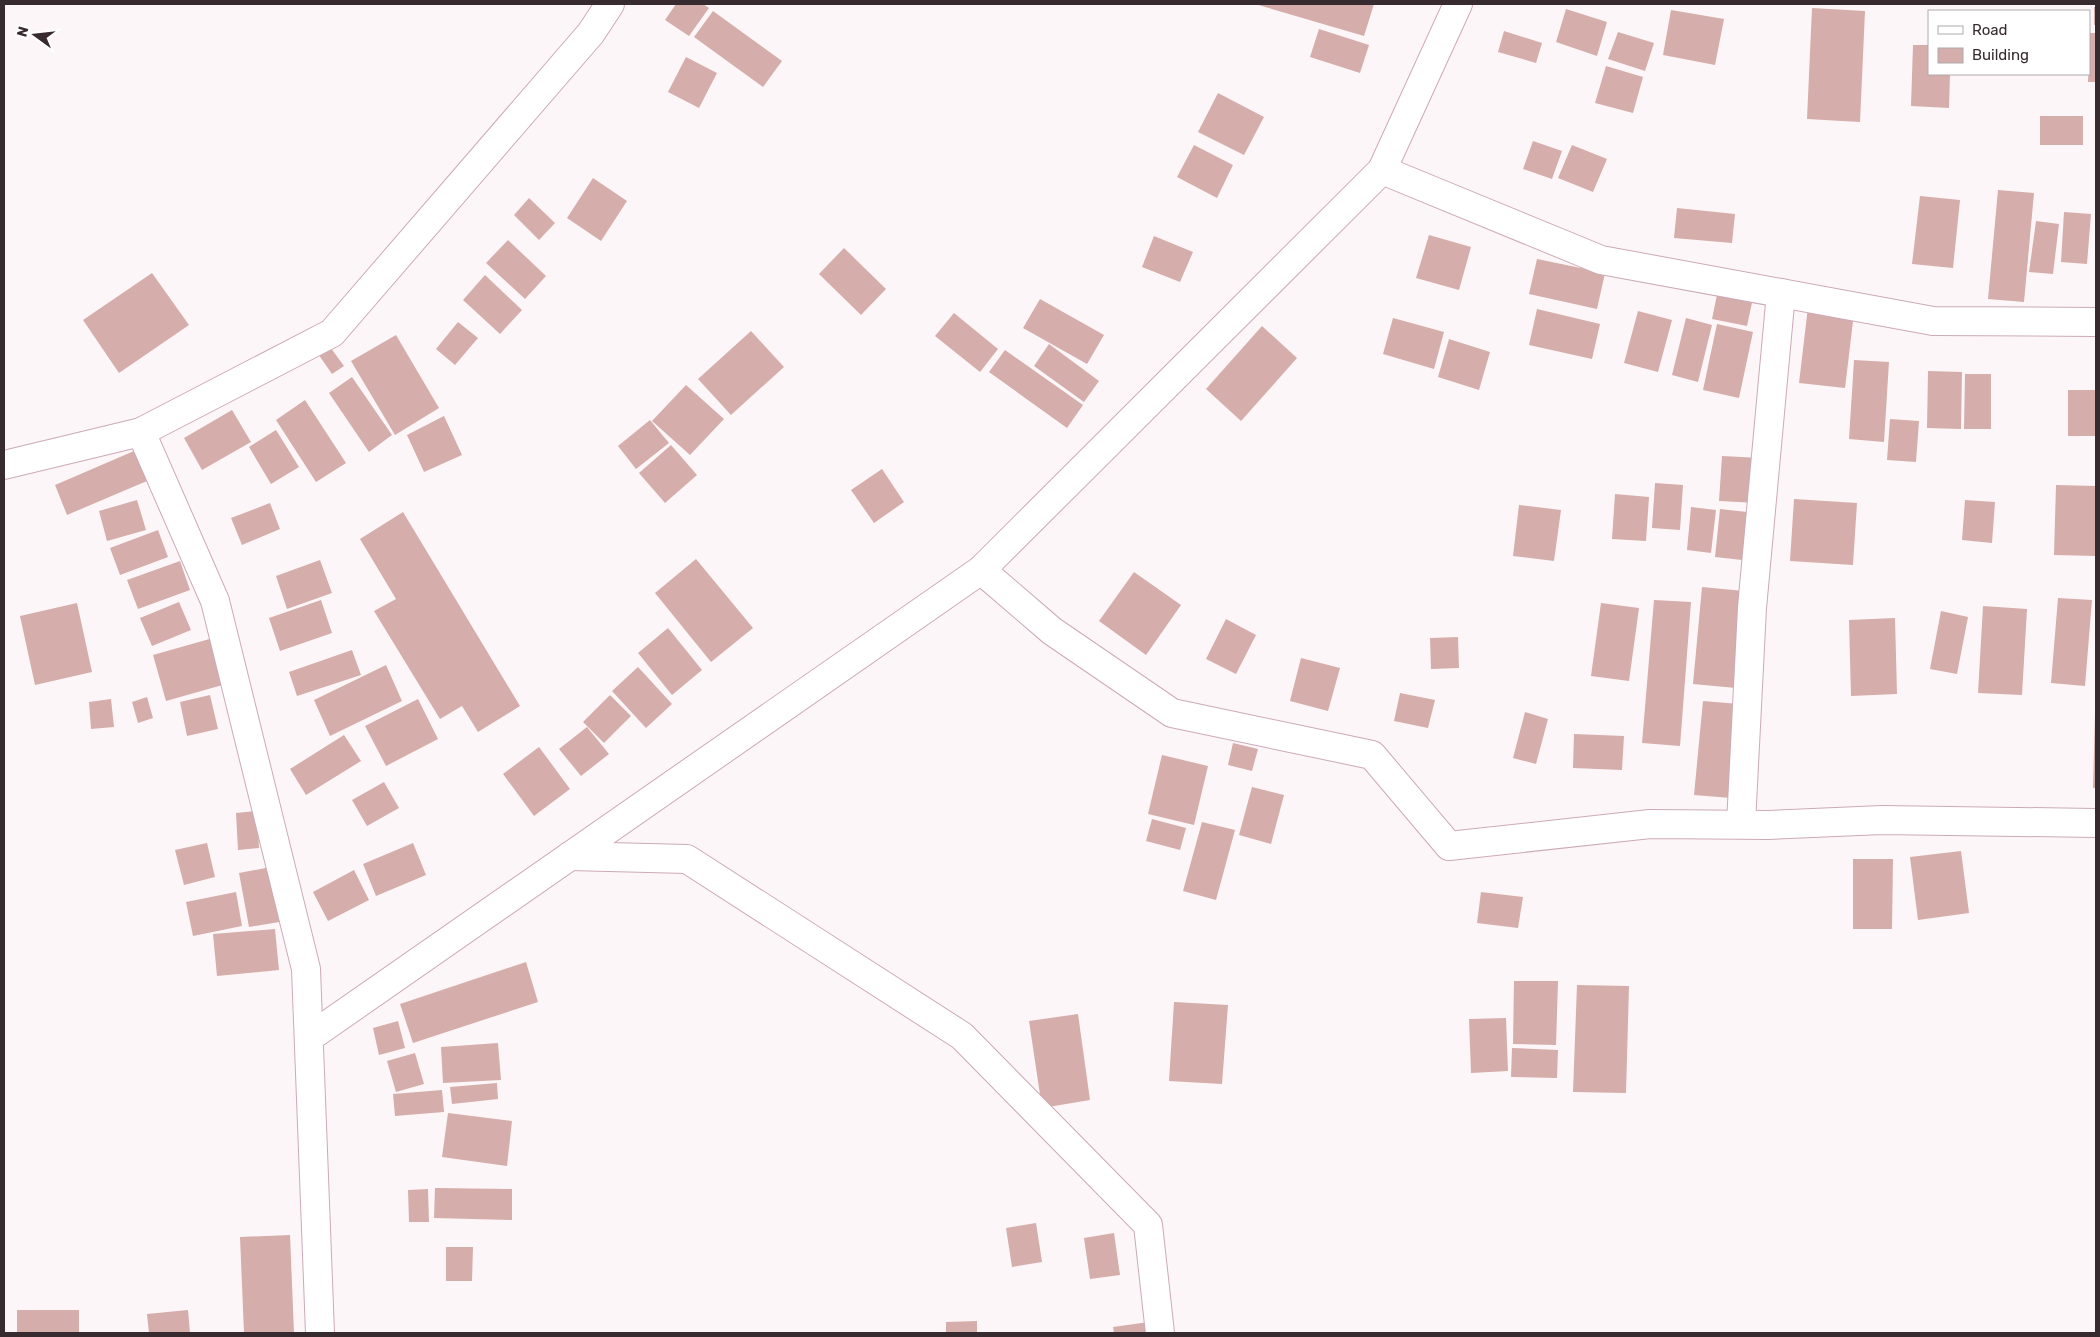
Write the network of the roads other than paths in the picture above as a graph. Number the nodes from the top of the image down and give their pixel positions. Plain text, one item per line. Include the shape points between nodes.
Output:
1 (610, 4) edge
2 (1458, 4) edge
3 (1382, 170) junction
4 (1781, 293) junction
5 (2096, 322) edge
6 (141, 432) junction
7 (4, 465) edge
8 (980, 570) junction
9 (2096, 823) edge
10 (1741, 824) junction
11 (570, 856) junction
12 (310, 1037) junction
13 (320, 1333) edge
14 (1160, 1333) edge

1 - 6 street via 591,33 332,333
2 - 3 street
3 - 4 street via 1601,260
3 - 8 street
4 - 5 street via 1933,322
4 - 10 street via 1752,608
6 - 7 street
6 - 12 street via 215,601 306,969
8 - 10 street via 1052,631 1172,713 1372,755 1449,846 1650,824
8 - 11 street
9 - 10 street via 1882,820
11 - 12 street
11 - 14 street via 687,859 962,1036 1148,1225
12 - 13 street

